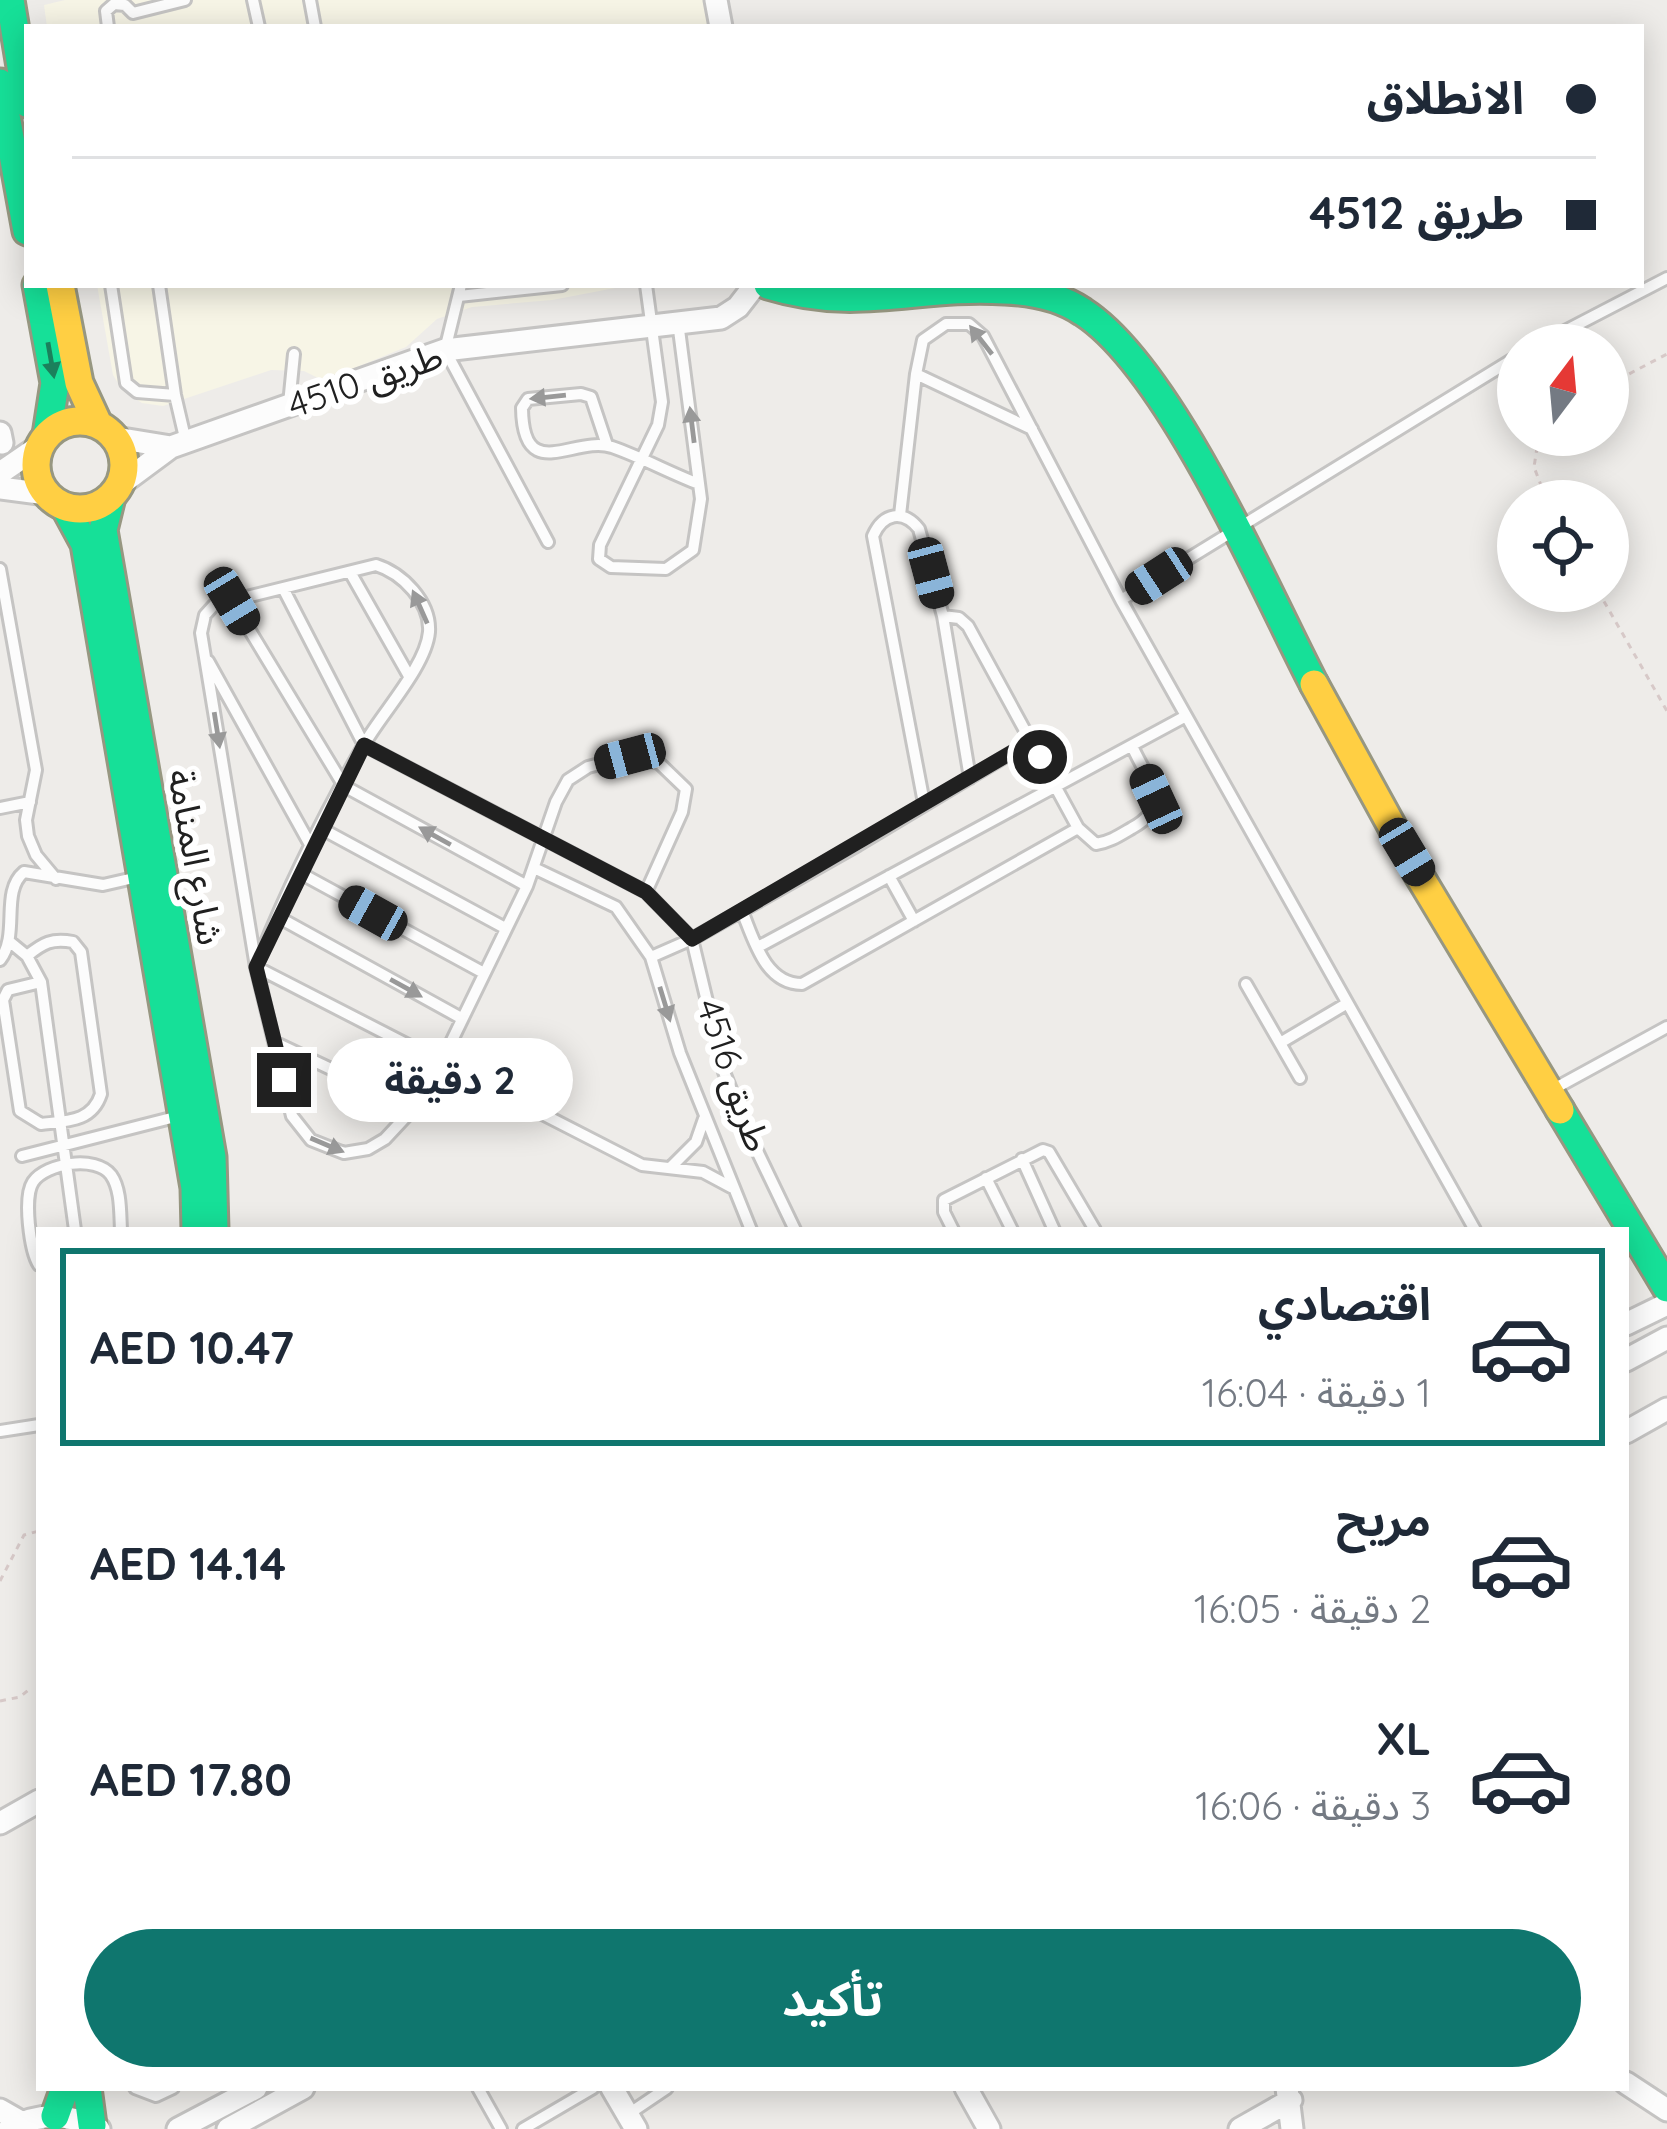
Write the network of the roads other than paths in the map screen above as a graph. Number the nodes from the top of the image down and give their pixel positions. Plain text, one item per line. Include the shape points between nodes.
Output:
1 (10, 0) edge
2 (185, 0) edge
3 (133, 13) junction
4 (108, 24) edge
5 (130, 24) edge
6 (0, 83) edge
7 (24, 85) edge
8 (24, 215) edge
9 (1667, 278) edge
10 (38, 288) edge
11 (61, 288) edge
12 (111, 288) edge
13 (159, 288) edge
14 (511, 288) edge
15 (646, 288) edge
16 (753, 288) edge
17 (780, 288) edge
18 (986, 288) edge
19 (1001, 288) edge
20 (460, 291) edge
21 (678, 322) junction
22 (1578, 324) edge
23 (651, 326) junction
24 (445, 350) junction
25 (294, 355) dead end
26 (1497, 369) edge
27 (916, 374) junction
28 (175, 395) junction
29 (288, 408) junction
30 (1034, 430) junction
31 (107, 431) junction
32 (44, 440) junction
33 (179, 445) junction
34 (607, 445) junction
35 (640, 461) junction
36 (0, 473) edge
37 (699, 484) junction
38 (0, 488) edge
39 (116, 491) junction
40 (56, 500) junction
41 (900, 515) junction
42 (1234, 527) junction
43 (548, 542) dead end
44 (0, 569) edge
45 (350, 572) junction
46 (283, 588) junction
47 (1121, 600) junction
48 (232, 601) junction
49 (943, 616) junction
50 (204, 652) junction
51 (409, 676) junction
52 (1186, 716) junction
53 (1031, 741) junction
54 (364, 745) junction
55 (1132, 746) junction
56 (970, 778) junction
57 (344, 786) junction
58 (1057, 788) junction
59 (31, 802) junction
60 (924, 803) junction
61 (0, 808) edge
62 (1078, 828) junction
63 (322, 830) junction
64 (544, 840) junction
65 (312, 848) junction
66 (534, 868) junction
67 (3, 870) edge
68 (300, 873) junction
69 (889, 875) junction
70 (142, 876) junction
71 (17, 877) junction
72 (56, 879) junction
73 (527, 886) junction
74 (646, 892) junction
75 (742, 911) junction
76 (278, 917) junction
77 (914, 921) junction
78 (505, 928) junction
79 (692, 939) junction
80 (10, 942) junction
81 (758, 947) junction
82 (27, 956) junction
83 (651, 957) junction
84 (0, 960) edge
85 (256, 967) junction
86 (482, 972) junction
87 (41, 982) junction
88 (1246, 984) dead end
89 (1346, 1004) junction
90 (461, 1018) junction
91 (1667, 1027) edge
92 (276, 1043) junction
93 (1280, 1043) junction
94 (441, 1063) junction
95 (1300, 1078) dead end
96 (367, 1086) dead end
97 (486, 1086) junction
98 (1550, 1091) junction
99 (412, 1110) junction
100 (193, 1113) junction
101 (704, 1116) junction
102 (61, 1122) junction
103 (65, 1145) junction
104 (22, 1156) dead end
105 (1022, 1160) junction
106 (68, 1166) junction
107 (671, 1166) junction
108 (986, 1178) junction
109 (731, 1187) junction
110 (75, 1227) edge
111 (120, 1227) edge
112 (196, 1227) edge
113 (214, 1227) edge
114 (750, 1227) edge
115 (794, 1227) edge
116 (952, 1227) edge
117 (1010, 1227) edge
118 (1053, 1227) edge
119 (1093, 1227) edge
120 (1473, 1227) edge
121 (36, 1259) edge
122 (1667, 1288) edge
123 (1667, 1304) edge
124 (1629, 1323) edge
125 (1667, 1338) edge
126 (1629, 1358) edge
127 (1667, 1409) edge
128 (36, 1425) edge
129 (1629, 1430) edge
130 (0, 1431) edge
131 (36, 1803) edge
132 (0, 1823) edge
133 (1629, 2085) edge
134 (63, 2091) edge
135 (89, 2091) edge
136 (250, 2091) edge
137 (298, 2091) edge
138 (480, 2091) edge
139 (588, 2091) edge
140 (614, 2091) edge
141 (664, 2091) edge
142 (968, 2091) edge
143 (1289, 2094) edge
144 (0, 2110) edge
145 (1667, 2110) edge
146 (55, 2116) junction
147 (632, 2122) edge
148 (15, 2126) edge
149 (96, 2127) edge
150 (178, 2129) edge
151 (229, 2129) edge
152 (501, 2129) edge
153 (523, 2129) edge
154 (989, 2129) edge
155 (1240, 2129) edge
156 (1292, 2129) edge

1 - 7 street
2 - 3 lane
3 - 4 lane via 114,4
3 - 5 lane
6 - 8 street
9 - 22 lane
10 -> 32 street via 55,383
11 - 31 street via 79,383
12 - 28 lane via 127,382 137,392
13 - 28 lane
14 - 20 lane
15 - 23 lane
16 - 21 street, طريق 4510 via 721,318
17 - 18 street via 877,300
19 - 42 street via 1082,310 1120,340
20 - 24 lane
21 - 23 street, طريق 4510
37 -> 21 lane
23 - 24 street, طريق 4510
23 - 35 lane via 662,402
24 - 29 street, طريق 4510
24 - 43 lane
25 - 29 lane
26 - 42 lane
27 - 30 lane
30 -> 27 lane via 969,324 946,324 923,340
27 - 41 lane
28 - 33 lane
29 - 33 street, طريق 4510
30 - 47 lane
31 - 32 street via 71,422
31 - 33 street, طريق 4510
31 - 39 street via 123,452
32 - 36 street
32 - 40 street via 36,470
33 - 39 street
34 -> 34 lane via 591,397 528,399 522,408 536,450
34 - 35 lane
35 - 37 lane
35 - 37 lane via 600,545 599,559 610,567 666,569 693,550
38 - 40 street
39 - 40 street via 81,509
39 - 100 street, شارع المنامة via 103,530
40 - 70 street, شارع المنامة via 85,544
41 - 49 lane via 919,529
41 - 60 lane via 873,536
42 - 47 lane
42 - 98 street via 1383,812
44 - 59 lane via 36,770
45 - 46 lane
45 - 51 lane
51 -> 45 lane via 429,635 410,586 376,565
46 - 48 lane
46 - 54 lane
47 - 52 lane
48 - 50 lane via 206,615
48 - 57 lane
49 - 53 lane via 968,626
49 - 56 lane
50 - 65 lane
50 -> 85 lane
51 - 54 lane
52 - 55 lane
52 - 89 lane
53 - 56 lane
53 - 58 lane
54 - 57 lane
54 - 64 lane
55 - 58 lane
55 - 62 lane via 1156,799 1150,818 1096,844
56 - 60 lane
57 - 63 lane
73 -> 57 lane
58 - 62 lane
58 - 69 lane
59 - 61 lane
59 - 72 lane via 28,836
60 - 75 lane
62 - 77 lane
63 - 65 lane
63 - 78 lane
64 - 66 lane
64 - 74 lane
64 - 74 lane via 568,780 630,756 659,763 686,789 686,800
65 - 68 lane
66 - 73 lane
66 - 83 lane, طريق 4516 via 616,907
67 - 71 lane
68 - 76 lane
68 - 86 lane
69 - 77 lane
69 - 81 lane
70 - 72 lane via 103,884
70 - 100 street, شارع المنامة
71 - 72 lane
71 - 80 lane
73 - 78 lane
74 - 79 lane
75 - 79 lane
75 - 81 lane
76 - 85 lane
76 -> 90 lane
77 - 81 lane via 802,985 776,978
78 - 86 lane
79 - 83 lane
79 - 115 lane, طريق 4516 via 724,1072
80 - 82 lane
80 - 84 lane
82 - 87 lane
82 - 102 lane via 60,939 81,952 101,1094 88,1116
83 -> 101 lane, طريق 4516
85 - 92 lane
85 - 94 lane
86 - 90 lane
87 - 102 lane
87 - 102 lane via 8,990 6,1035 20,1111 41,1124
88 - 93 lane
89 - 93 lane
89 - 120 lane
90 - 94 lane
91 - 98 lane
92 - 96 lane
92 -> 99 lane via 292,1116 311,1140 344,1153 368,1149
93 - 95 lane
94 - 97 lane
94 - 99 lane
97 - 99 lane via 438,1095
97 - 107 lane via 642,1165
98 - 122 street
100 - 103 lane
100 - 112 street, شارع المنامة
100 - 113 street, شارع المنامة
101 - 107 lane via 695,1142
101 - 109 lane, طريق 4516
102 - 103 lane
103 - 104 lane
103 - 106 lane
105 - 108 lane
105 - 118 lane
105 - 119 lane via 1049,1152
106 - 110 lane
106 - 111 lane via 92,1163 112,1177
106 - 121 lane via 44,1173 29,1192
107 - 109 lane
108 - 116 lane via 944,1201
108 - 117 lane
109 - 114 lane, طريق 4516
123 - 124 street
125 - 126 street
127 - 129 street
128 - 130 lane
131 - 132 street
133 - 145 street
134 - 146 street
135 - 149 street
136 - 150 street
137 - 151 street
138 - 152 lane
139 - 153 lane
140 - 147 street
141 - 147 lane
142 - 154 street
143 - 155 street
143 - 156 street
144 - 148 street
146 - 148 street
146 - 149 street

